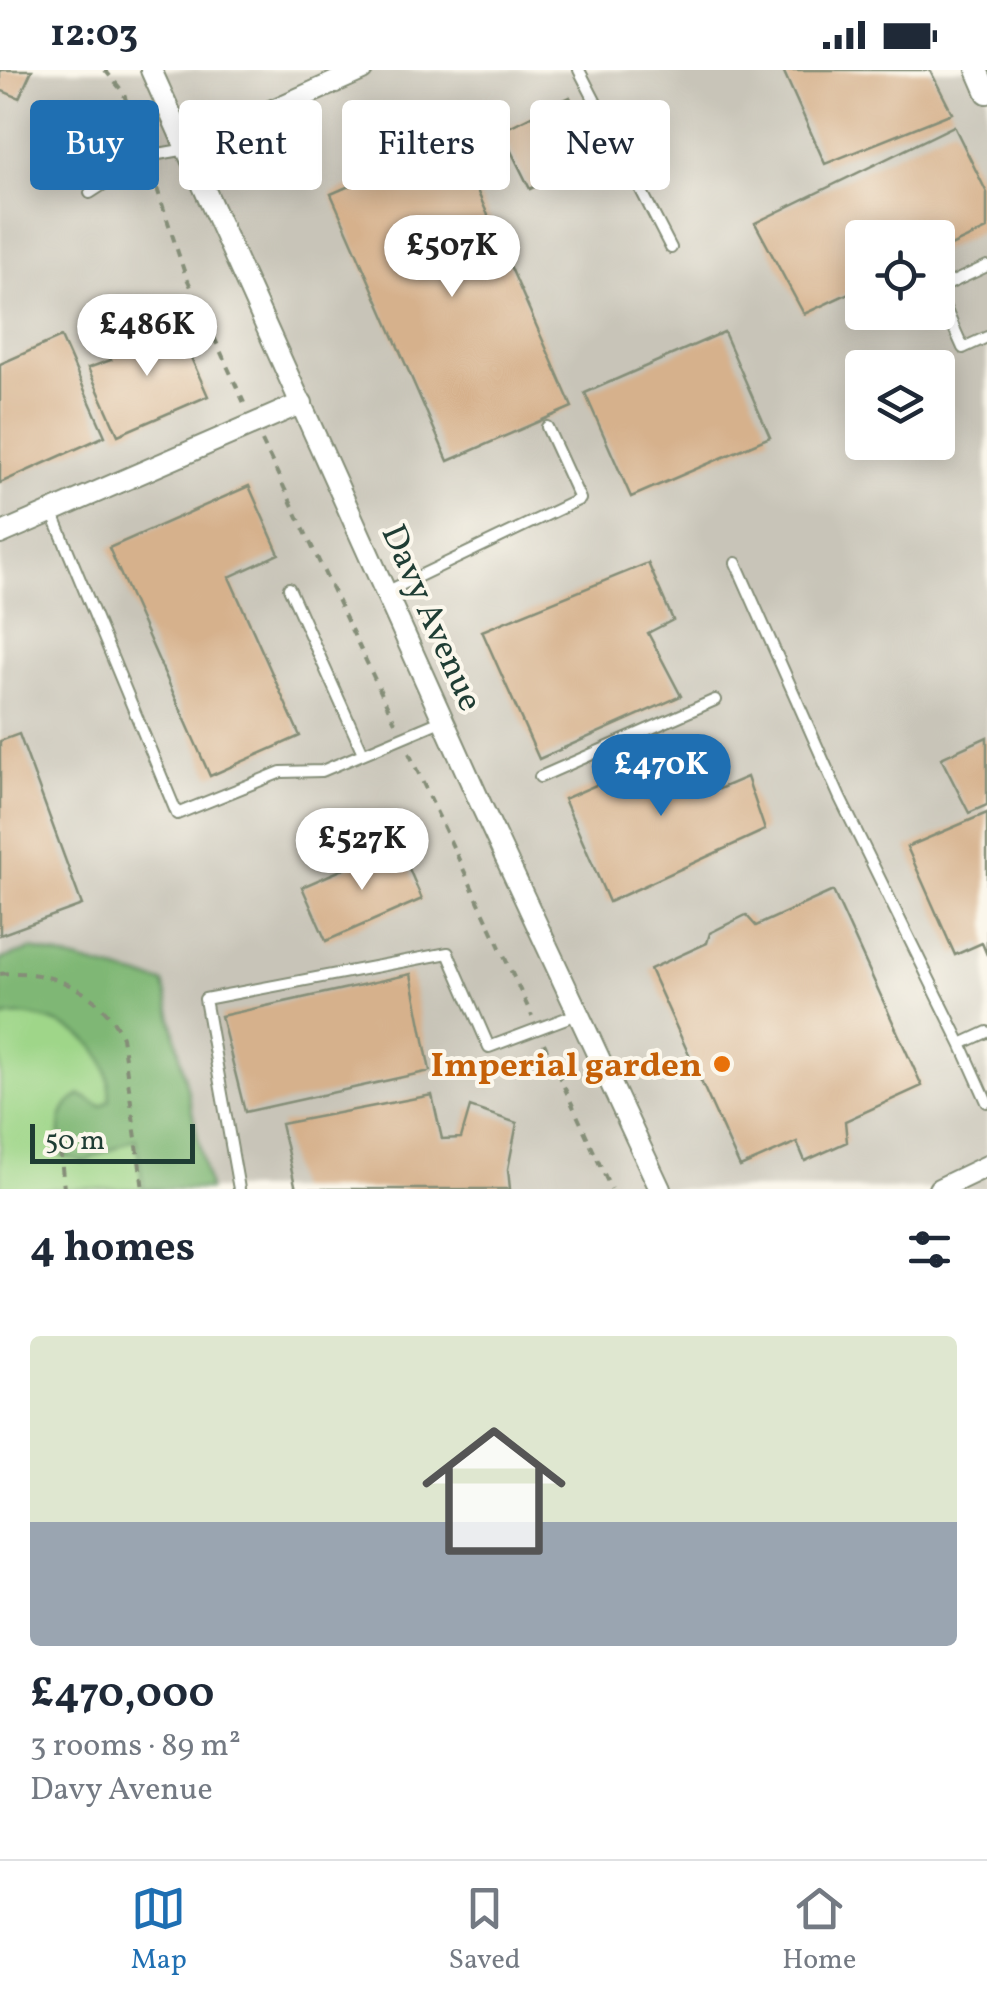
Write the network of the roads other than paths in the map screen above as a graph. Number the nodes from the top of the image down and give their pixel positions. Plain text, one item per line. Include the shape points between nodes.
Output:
1 (151, 70) edge
2 (362, 70) edge
3 (579, 70) edge
4 (977, 70) edge
5 (987, 93) edge
6 (295, 100) edge
7 (179, 129) edge
8 (179, 150) edge
9 (207, 190) edge
10 (90, 194) dead end
11 (672, 248) dead end
12 (987, 266) edge
13 (955, 282) edge
14 (954, 330) edge
15 (987, 337) edge
16 (302, 404) junction
17 (547, 428) dead end
18 (52, 512) junction
19 (0, 534) edge
20 (736, 563) dead end
21 (289, 588) dead end
22 (386, 592) junction
23 (714, 700) dead end
24 (444, 720) junction
25 (364, 753) junction
26 (540, 777) dead end
27 (578, 1014) junction
28 (987, 1032) edge
29 (960, 1044) junction
30 (987, 1102) edge
31 (987, 1166) edge
32 (950, 1187) edge
33 (239, 1189) edge
34 (660, 1189) edge

1 - 7 street, Davy Avenue
2 - 6 street
3 - 11 lane
4 - 5 street
8 - 10 lane via 146,156
9 - 16 street, Davy Avenue
12 - 13 lane
14 - 15 lane via 962,348
16 - 18 street
16 - 22 street, Davy Avenue
17 - 22 lane via 580,498
18 - 19 street
18 - 25 lane via 178,814 281,772 322,771
20 - 29 lane
21 - 25 lane
22 - 24 street, Davy Avenue
23 - 26 lane
24 - 25 lane
24 - 27 street, Davy Avenue
27 - 33 lane via 489,1047 448,953 205,1000
27 - 34 street, Davy Avenue
28 - 29 lane
29 - 30 lane
31 - 32 street

